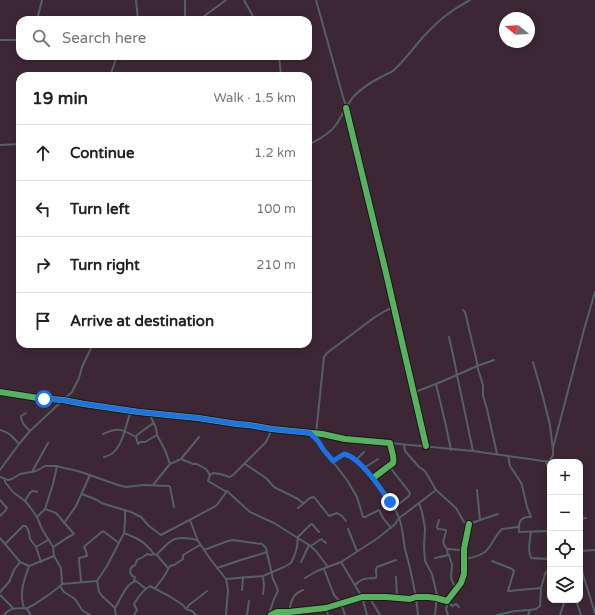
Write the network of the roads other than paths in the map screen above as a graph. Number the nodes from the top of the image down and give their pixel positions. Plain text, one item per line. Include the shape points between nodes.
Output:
1 (42, 0) edge
2 (136, 0) edge
3 (185, 0) edge
4 (226, 0) edge
5 (244, 0) edge
6 (316, 0) edge
7 (470, 0) edge
8 (38, 16) edge
9 (138, 16) edge
10 (186, 16) edge
11 (205, 16) edge
12 (253, 16) edge
13 (0, 40) edge
14 (16, 40) edge
15 (116, 60) edge
16 (279, 60) edge
17 (111, 72) edge
18 (281, 72) edge
19 (346, 107) junction
20 (16, 143) edge
21 (312, 143) edge
22 (0, 145) edge
23 (595, 292) edge
24 (394, 307) junction
25 (463, 310) dead end
26 (449, 337) dead end
27 (91, 348) edge
28 (494, 360) dead end
29 (533, 362) dead end
30 (477, 366) junction
31 (457, 375) junction
32 (436, 384) junction
33 (0, 392) edge
34 (414, 392) junction
35 (62, 400) junction
36 (131, 410) junction
37 (26, 413) dead end
38 (149, 413) junction
39 (154, 425) junction
40 (272, 429) junction
41 (0, 430) edge
42 (124, 430) junction
43 (30, 431) junction
44 (310, 433) junction
45 (103, 434) dead end
46 (316, 434) junction
47 (157, 435) junction
48 (136, 437) junction
49 (199, 437) dead end
50 (48, 442) dead end
51 (390, 443) junction
52 (19, 444) junction
53 (404, 445) junction
54 (426, 446) junction
55 (553, 448) junction
56 (451, 450) junction
57 (473, 451) junction
58 (364, 452) dead end
59 (497, 454) junction
60 (508, 456) junction
61 (104, 457) dead end
62 (180, 459) junction
63 (378, 459) dead end
64 (552, 459) edge
65 (356, 460) junction
66 (333, 461) junction
67 (546, 461) joint
68 (170, 464) junction
69 (245, 464) junction
70 (547, 464) edge
71 (57, 466) junction
72 (390, 466) junction
73 (364, 468) junction
74 (0, 470) edge
75 (32, 472) junction
76 (90, 475) junction
77 (210, 475) junction
78 (0, 477) edge
79 (373, 478) junction
80 (5, 480) junction
81 (153, 485) junction
82 (436, 490) junction
83 (477, 490) dead end
84 (227, 491) junction
85 (36, 492) dead end
86 (82, 494) junction
87 (0, 500) edge
88 (25, 502) junction
89 (303, 503) junction
90 (419, 503) junction
91 (174, 507) dead end
92 (298, 508) dead end
93 (394, 508) junction
94 (45, 509) junction
95 (125, 511) junction
96 (498, 514) dead end
97 (0, 516) edge
98 (37, 517) junction
99 (399, 518) junction
100 (583, 518) edge
101 (586, 518) dead end
102 (190, 520) junction
103 (439, 520) dead end
104 (480, 520) junction
105 (346, 522) dead end
106 (64, 523) junction
107 (469, 524) junction
108 (518, 527) junction
109 (391, 528) junction
110 (348, 529) dead end
111 (547, 531) edge
112 (320, 532) dead end
113 (531, 532) junction
114 (124, 533) junction
115 (298, 537) junction
116 (0, 538) edge
117 (48, 539) junction
118 (198, 541) junction
119 (119, 543) junction
120 (326, 543) dead end
121 (5, 544) junction
122 (201, 545) junction
123 (310, 546) junction
124 (36, 547) junction
125 (53, 547) junction
126 (447, 549) junction
127 (464, 549) junction
128 (204, 550) junction
129 (595, 550) edge
130 (357, 551) junction
131 (583, 551) edge
132 (267, 552) junction
133 (156, 554) junction
134 (448, 555) junction
135 (54, 556) junction
136 (435, 558) dead end
137 (547, 558) edge
138 (396, 560) dead end
139 (464, 560) junction
140 (492, 561) dead end
141 (20, 562) junction
142 (41, 562) junction
143 (301, 562) dead end
144 (341, 562) junction
145 (28, 566) junction
146 (328, 567) junction
147 (581, 567) edge
148 (168, 568) junction
149 (217, 568) junction
150 (324, 569) junction
151 (271, 572) junction
152 (547, 572) edge
153 (262, 576) junction
154 (243, 577) junction
155 (396, 577) dead end
156 (305, 578) dead end
157 (226, 579) junction
158 (97, 581) junction
159 (134, 581) junction
160 (81, 582) junction
161 (61, 585) junction
162 (355, 585) junction
163 (155, 588) junction
164 (457, 588) junction
165 (541, 588) junction
166 (146, 589) junction
167 (242, 590) dead end
168 (303, 590) dead end
169 (207, 591) dead end
170 (0, 594) edge
171 (263, 594) dead end
172 (362, 597) junction
173 (369, 597) junction
174 (416, 597) junction
175 (397, 598) junction
176 (436, 598) junction
177 (249, 601) dead end
178 (447, 602) junction
179 (341, 603) junction
180 (564, 603) edge
181 (577, 603) edge
182 (459, 607) dead end
183 (13, 608) junction
184 (26, 608) junction
185 (115, 608) junction
186 (326, 608) junction
187 (186, 609) junction
188 (530, 610) junction
189 (289, 612) junction
190 (595, 613) edge
191 (4, 615) edge
192 (31, 615) edge
193 (90, 615) edge
194 (116, 615) edge
195 (134, 615) edge
196 (196, 615) edge
197 (226, 615) edge
198 (248, 615) edge
199 (271, 615) edge
200 (328, 615) edge
201 (345, 615) edge
202 (367, 615) edge
203 (380, 615) edge
204 (418, 615) edge
205 (435, 615) edge
206 (448, 615) edge
207 (497, 615) edge
208 (528, 615) edge
209 (560, 615) edge
210 (581, 615) edge

1 - 8 street
2 - 9 street
3 - 10 street
4 - 11 street
5 - 12 street
6 - 19 street
7 - 19 street via 442,18 393,71 361,89
13 - 14 street
15 - 17 street
16 - 18 street
19 - 21 street via 336,126
19 - 24 street
20 - 22 street
23 - 55 street
24 - 34 street
24 - 46 street via 375,317 324,357
25 - 30 street
26 - 31 street
27 - 35 street via 76,385
28 - 30 street
29 - 55 street via 550,425
30 - 31 street
30 - 59 street
31 - 32 street
31 - 57 street
32 - 34 street
32 - 56 street
33 - 35 street
34 - 54 street
35 - 36 street
35 - 43 street
36 - 38 street
36 - 42 street
37 - 43 street via 21,418
38 - 39 street
38 - 40 street
39 - 47 street
39 - 48 street
40 - 44 street
40 - 69 street via 266,442
41 - 52 street via 12,435
42 - 45 street via 112,430
42 - 48 street
42 - 61 street via 115,451
43 - 52 street
44 - 46 street
44 - 66 street
46 - 51 street
47 - 48 street via 138,444
47 - 68 street
49 - 62 street
50 - 75 street
51 - 53 street
51 - 72 street via 394,460
52 - 74 street
53 - 54 street
53 - 82 street via 405,451 426,471
54 - 56 street
55 - 64 street
56 - 57 street
57 - 59 street
58 - 65 street
59 - 60 street
60 - 67 street
60 - 108 street via 510,466 522,485 530,517 523,517
62 - 68 street
62 - 77 street via 197,464
63 - 73 street
65 - 66 street via 344,454
65 - 73 street
66 - 109 street via 357,497 363,517 379,510
67 - 70 street
68 - 81 street
69 - 77 street via 231,477 215,472
69 - 89 street via 266,478 274,487
71 - 75 street via 45,466
71 - 76 street
71 - 94 street
72 - 79 street
72 - 93 street via 410,493
73 - 79 street
75 - 80 street
76 - 81 street via 126,487
76 - 86 street
77 - 84 street via 208,481
78 - 80 street
79 - 93 street
80 - 88 street via 13,492
81 - 91 street via 170,487
82 - 90 street
82 - 107 street via 456,508 464,522
83 - 104 street
84 - 102 street via 211,509
84 - 115 street via 253,514
85 - 88 street via 32,491
86 - 95 street
86 - 106 street
87 - 97 street via 7,508
88 - 98 street
89 - 92 street
89 - 105 street via 314,497 328,516 337,513
90 - 99 street
90 - 176 street via 425,528 425,561 432,574
93 - 99 street
94 - 98 street
94 - 106 street via 56,513
95 - 102 street via 141,517 161,535
95 - 114 street
96 - 104 street
98 - 117 street
99 - 109 street
99 - 174 street
100 - 101 street
102 - 118 street
103 - 126 street via 438,529 446,530 443,541
104 - 107 street
106 - 125 street via 74,534
107 - 127 street
108 - 113 street via 519,532
108 - 139 street via 502,529 488,549
109 - 130 street
110 - 130 street
111 - 113 street
112 - 115 street via 311,524
113 - 137 street via 531,558
114 - 119 street
114 - 133 street via 139,538
115 - 123 street
115 - 151 street via 291,563
116 - 121 street
117 - 124 street
117 - 125 street
118 - 122 street
118 - 133 street via 173,539
119 - 158 street
119 - 160 street via 103,531 84,547 87,556 78,560
120 - 123 street via 321,539
121 - 124 street via 25,525
121 - 141 street
122 - 128 street
122 - 148 street via 183,555 182,559
123 - 143 street
123 - 146 street
124 - 142 street
125 - 135 street
126 - 127 street
126 - 134 street
127 - 139 street
128 - 132 street via 233,540 262,544
128 - 149 street
129 - 131 street
130 - 144 street
132 - 149 street
132 - 151 street
133 - 148 street
133 - 159 street via 147,554 136,560 130,569 132,576 135,576
134 - 136 street
134 - 164 street via 452,565 451,578
135 - 142 street
135 - 161 street via 60,568
138 - 162 street via 377,567 376,578 364,578
139 - 164 street via 464,574
140 - 165 street via 514,571 508,591
141 - 145 street
141 - 170 street
142 - 145 street
144 - 146 street
144 - 162 street
145 - 184 street via 22,586 22,602
146 - 150 street
147 - 190 street
148 - 163 street
149 - 157 street
150 - 156 street
150 - 179 street via 334,595
151 - 153 street
151 - 199 street via 278,591 270,611
152 - 165 street
153 - 154 street
153 - 171 street
154 - 157 street
154 - 167 street
155 - 175 street
157 - 197 street
158 - 160 street
158 - 185 street via 102,596
159 - 166 street
159 - 185 street via 125,590
160 - 161 street
161 - 184 street
161 - 193 street via 64,592 75,599 82,610
162 - 172 street
163 - 166 street via 150,586
163 - 187 street
164 - 178 street
165 - 188 street via 540,606
166 - 195 street via 134,604 137,610
168 - 189 street via 294,596
169 - 187 street
170 - 183 street
172 - 173 street
172 - 179 street
172 - 202 street
173 - 175 street
173 - 203 street
174 - 175 street
174 - 176 street
174 - 204 street
176 - 178 street
176 - 205 street
177 - 198 street
178 - 182 street
178 - 206 street
179 - 186 street
179 - 201 street
180 - 209 street
181 - 210 street
183 - 184 street
183 - 191 street
184 - 192 street
185 - 194 street
186 - 189 street
186 - 200 street
187 - 196 street
188 - 207 street
188 - 208 street
189 - 199 street

